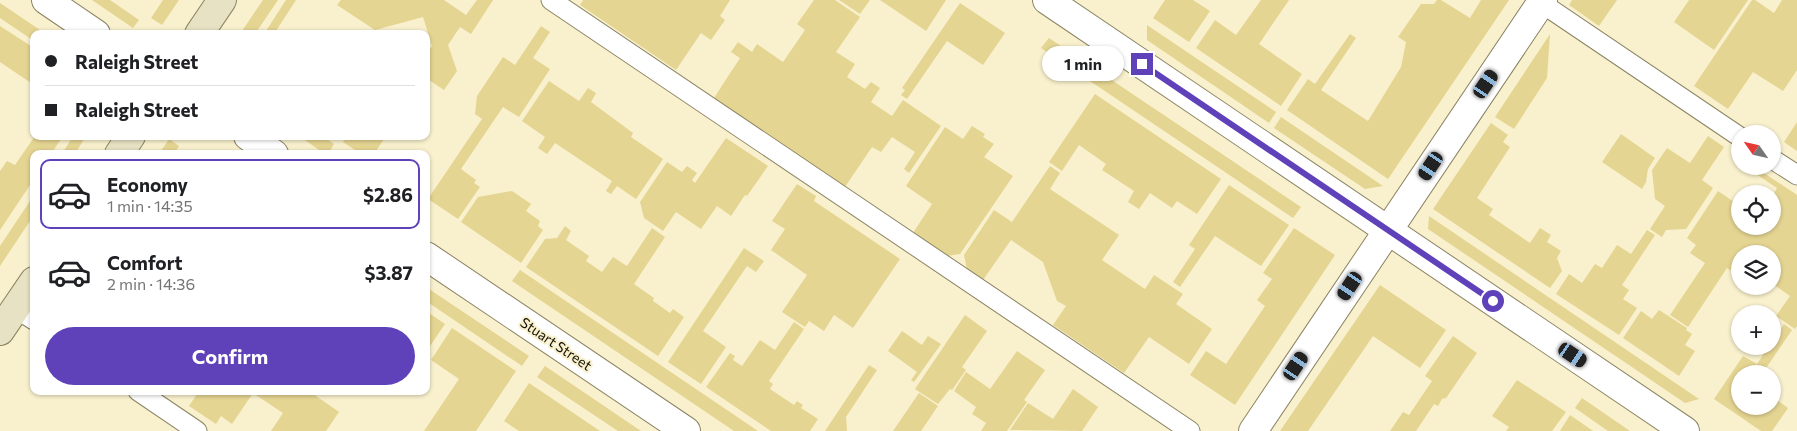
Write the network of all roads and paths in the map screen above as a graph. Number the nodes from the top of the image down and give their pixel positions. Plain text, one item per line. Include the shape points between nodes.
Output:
1 (46, 0) edge
2 (222, 0) edge
3 (551, 0) edge
4 (1047, 0) edge
5 (1540, 1) edge
6 (90, 30) edge
7 (202, 30) edge
8 (1731, 131) edge
9 (254, 140) edge
10 (268, 150) edge
11 (1781, 165) edge
12 (1797, 175) edge
13 (1388, 230) junction
14 (430, 259) edge
15 (30, 296) edge
16 (25, 314) edge
17 (0, 331) edge
18 (144, 395) edge
19 (197, 431) edge
20 (686, 431) edge
21 (1190, 431) edge
22 (1253, 431) edge
23 (1685, 431) edge

1 - 6 street
2 - 7 street
3 - 21 lane
4 - 13 street
5 - 8 lane
5 - 13 street
9 - 10 street
11 - 12 lane
13 - 22 street
13 - 23 street
14 - 20 street, Stuart Street
15 - 16 street
16 - 17 street
18 - 19 lane

